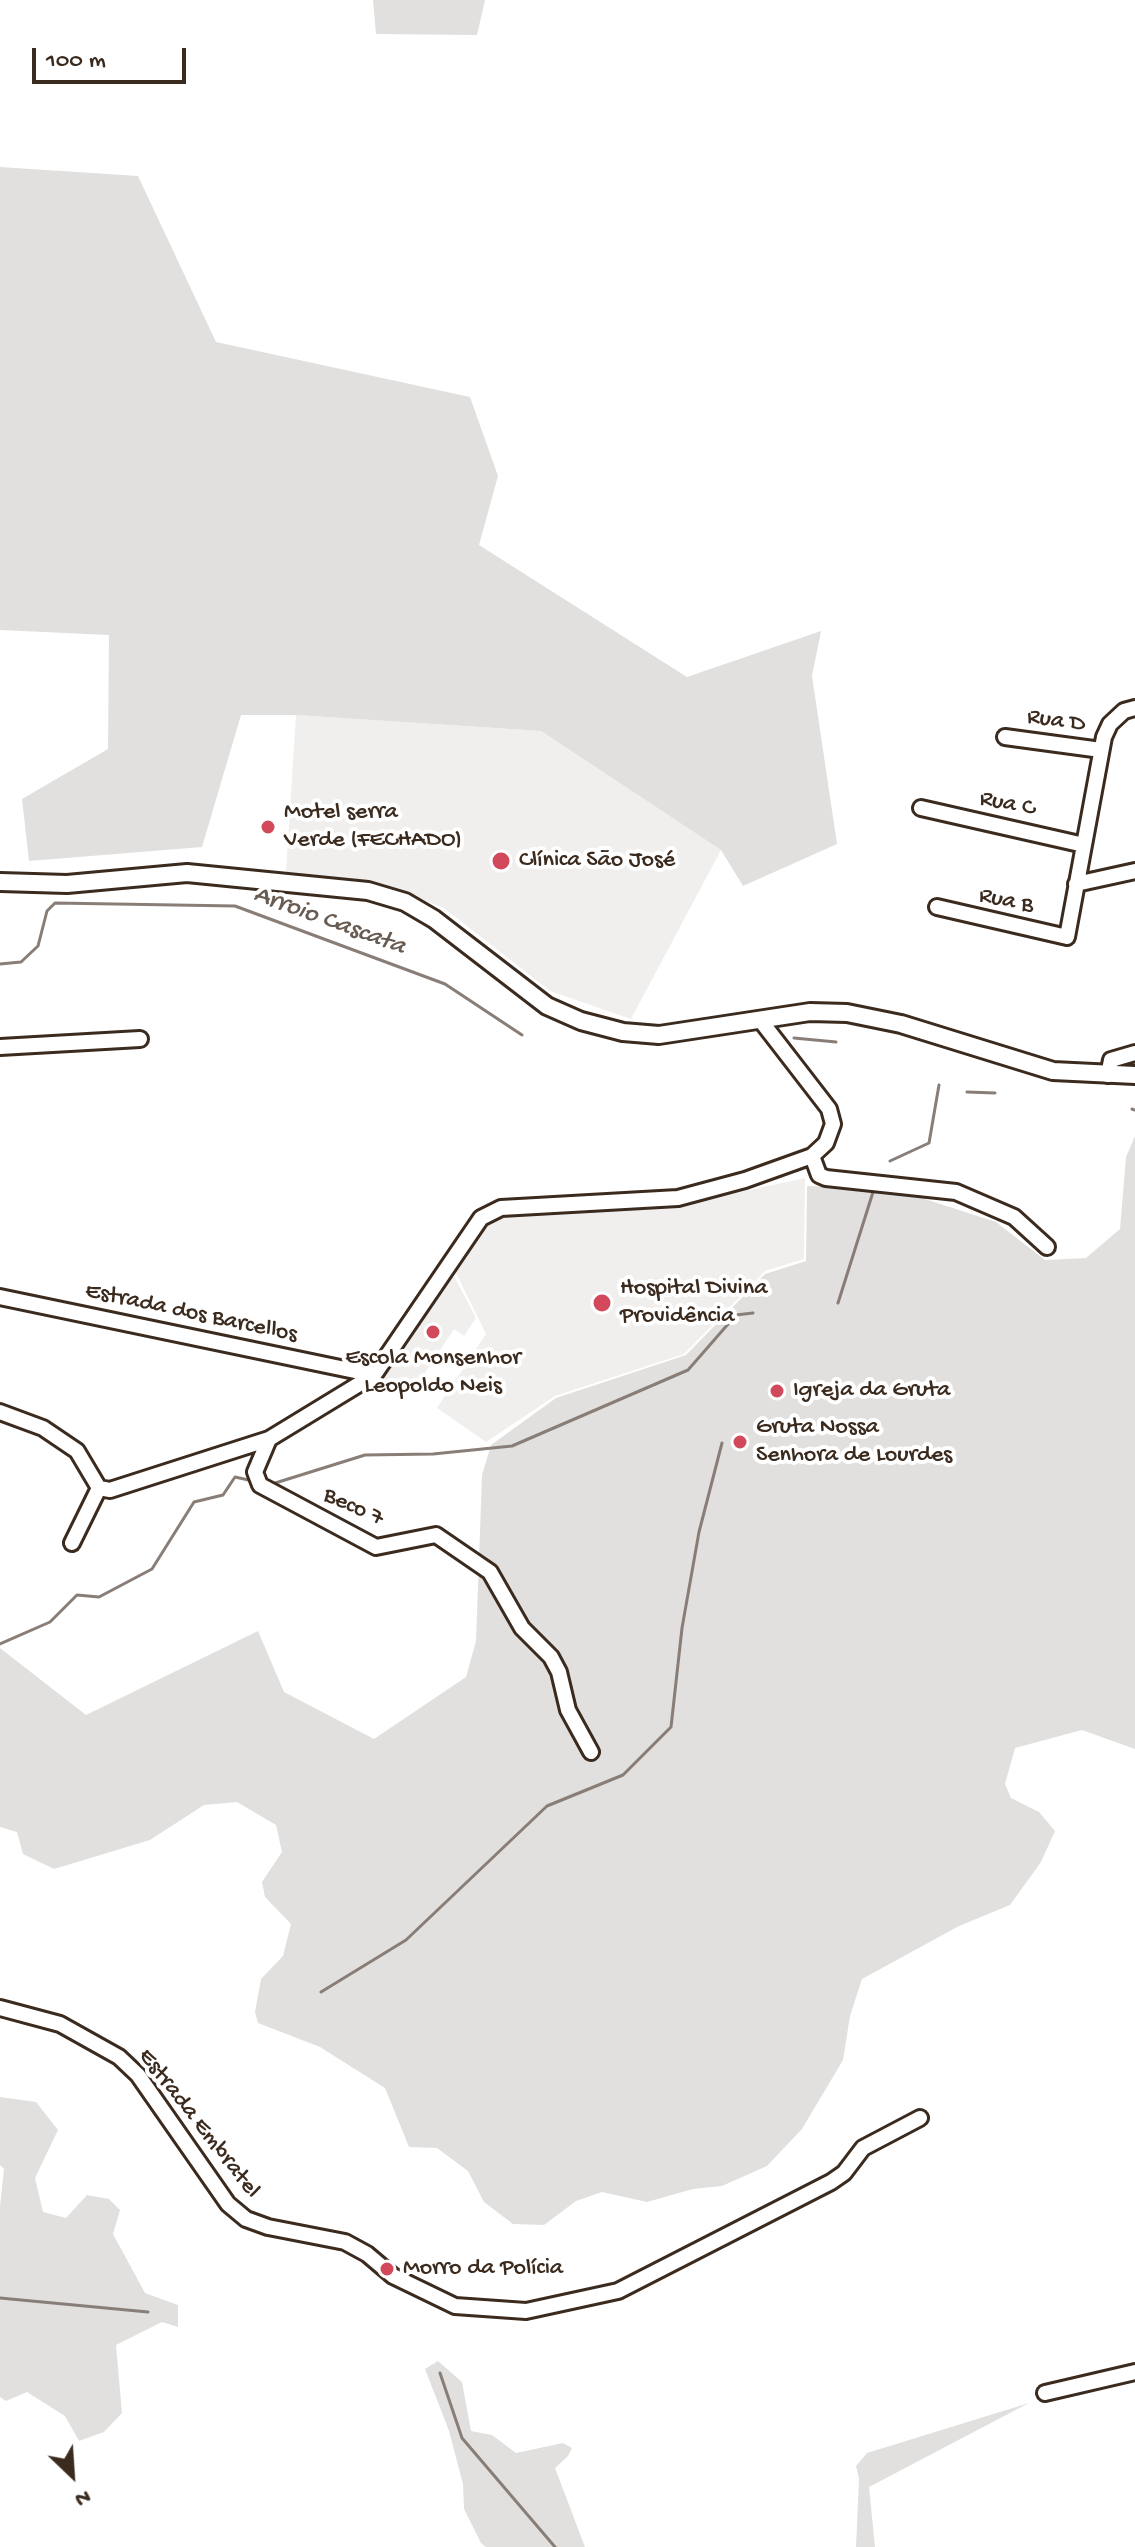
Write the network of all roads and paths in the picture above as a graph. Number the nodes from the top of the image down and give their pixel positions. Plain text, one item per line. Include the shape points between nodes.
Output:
1 (1135, 708) edge
2 (1005, 737) dead end
3 (1101, 750) junction
4 (921, 808) dead end
5 (1084, 845) junction
6 (1135, 871) edge
7 (0, 882) edge
8 (1076, 884) junction
9 (937, 907) dead end
10 (761, 1021) junction
11 (140, 1039) dead end
12 (0, 1047) edge
13 (1135, 1053) edge
14 (1108, 1075) junction
15 (1135, 1075) edge
16 (812, 1156) junction
17 (1047, 1247) dead end
18 (0, 1297) edge
19 (374, 1375) junction
20 (0, 1412) edge
21 (269, 1439) junction
22 (99, 1488) junction
23 (72, 1543) dead end
24 (591, 1752) dead end
25 (0, 2008) edge
26 (920, 2118) dead end
27 (1135, 2372) edge
28 (1045, 2393) dead end

1 - 3 street via 1110,724
2 - 3 street, Rua D
3 - 5 street
4 - 5 street, Rua C
5 - 8 street
6 - 8 street
7 - 10 main road via 67,884 187,873 368,891 424,913 547,1006 581,1021 659,1035
8 - 9 street, Rua B via 1067,937
10 - 14 main road via 810,1012 847,1013 901,1024 1053,1071
10 - 16 street via 829,1109 833,1124 826,1143
11 - 12 street
13 - 14 street via 1111,1060
14 - 15 main road
16 - 17 street via 819,1175 826,1178 956,1192 1014,1217
16 - 19 street via 678,1198 501,1208 481,1218
18 - 19 street, Estrada dos Barcellos
19 - 21 street
20 - 22 street via 43,1428 77,1451
21 - 22 street via 110,1490
21 - 24 street, Beco 7 via 255,1472 260,1485 376,1547 436,1535 490,1572 522,1628 551,1657 568,1710
22 - 23 street
25 - 26 street, Estrada Embratel via 60,2024 119,2057 138,2075 228,2204 246,2219 345,2242 393,2276 455,2306 526,2311 618,2291 844,2173 863,2148
27 - 28 street

